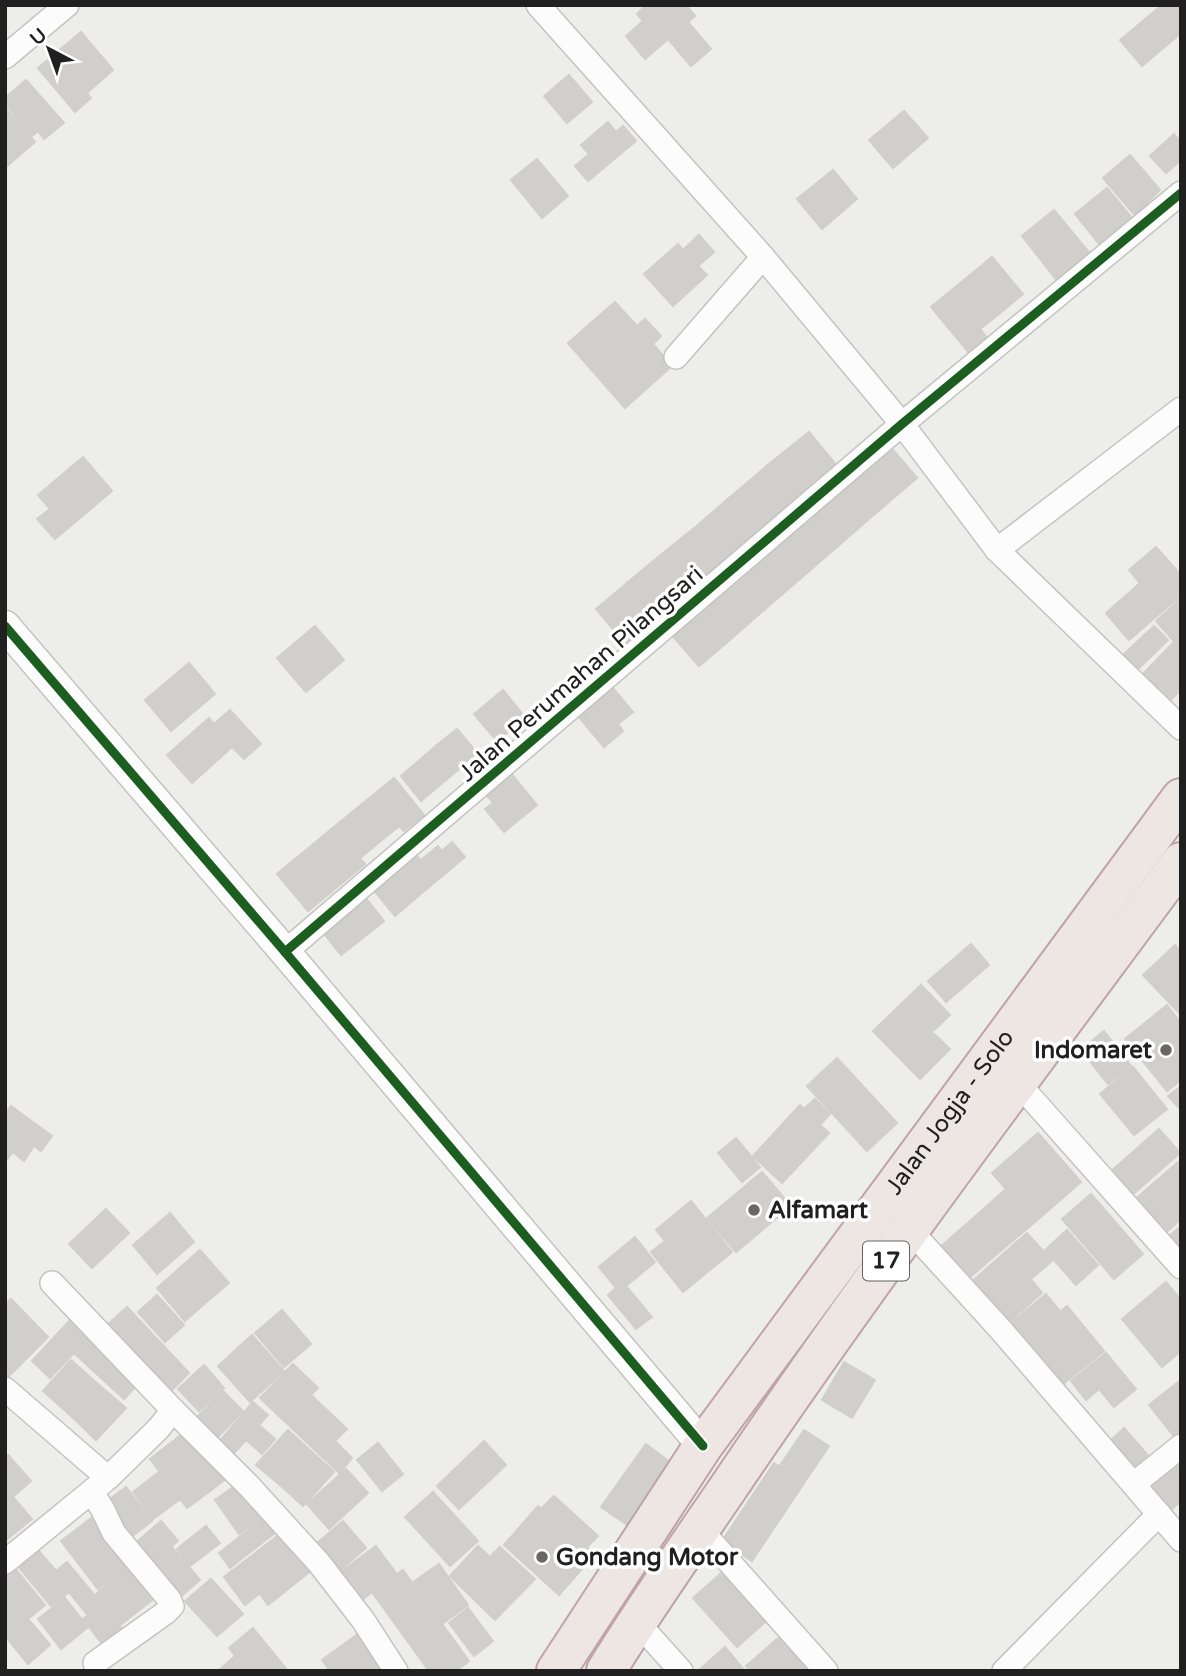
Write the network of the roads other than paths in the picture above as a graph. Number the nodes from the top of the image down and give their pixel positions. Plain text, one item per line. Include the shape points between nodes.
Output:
1 (67, 5) edge
2 (538, 5) edge
3 (5, 57) edge
4 (1181, 193) edge
5 (763, 257) junction
6 (676, 357) dead end
7 (1181, 409) edge
8 (902, 424) junction
9 (997, 550) junction
10 (5, 626) edge
11 (1181, 728) edge
12 (1181, 798) edge
13 (1181, 862) edge
14 (285, 952) junction
15 (1017, 1082) junction
16 (909, 1229) junction
17 (1181, 1267) edge
18 (52, 1283) dead end
19 (5, 1389) edge
20 (173, 1410) junction
21 (703, 1446) junction
22 (1181, 1446) edge
23 (100, 1485) junction
24 (1134, 1485) junction
25 (1159, 1514) junction
26 (700, 1529) junction
27 (1181, 1540) edge
28 (5, 1562) edge
29 (636, 1621) junction
30 (95, 1663) dead end
31 (396, 1671) edge
32 (556, 1671) edge
33 (606, 1671) edge
34 (681, 1671) edge
35 (826, 1671) edge
36 (1004, 1671) edge

1 - 3 street
2 - 5 street
4 - 8 street, Jalan Perumahan Pilangsari
5 - 6 street
5 - 8 street
7 - 9 street
8 - 9 street
8 - 14 street, Jalan Perumahan Pilangsari
9 - 11 street
10 - 14 street
12 - 21 highway, Jalan Jogja - Solo / 17
13 - 15 highway, Jalan Jogja - Solo / 17
14 - 21 street
15 - 16 highway, Jalan Jogja - Solo / 17
15 - 17 street
16 - 24 street
16 - 26 highway, Jalan Jogja - Solo / 17
18 - 20 street
19 - 23 street
20 - 23 street
20 - 31 street via 319,1563
21 - 32 highway, Jalan Jogja - Solo / 17
22 - 24 street
23 - 28 street
23 - 30 street via 117,1537 172,1606
24 - 25 street
25 - 27 street
25 - 36 street
26 - 29 highway, Jalan Jogja - Solo / 17
26 - 35 street
29 - 33 highway, Jalan Jogja - Solo / 17
29 - 34 street

